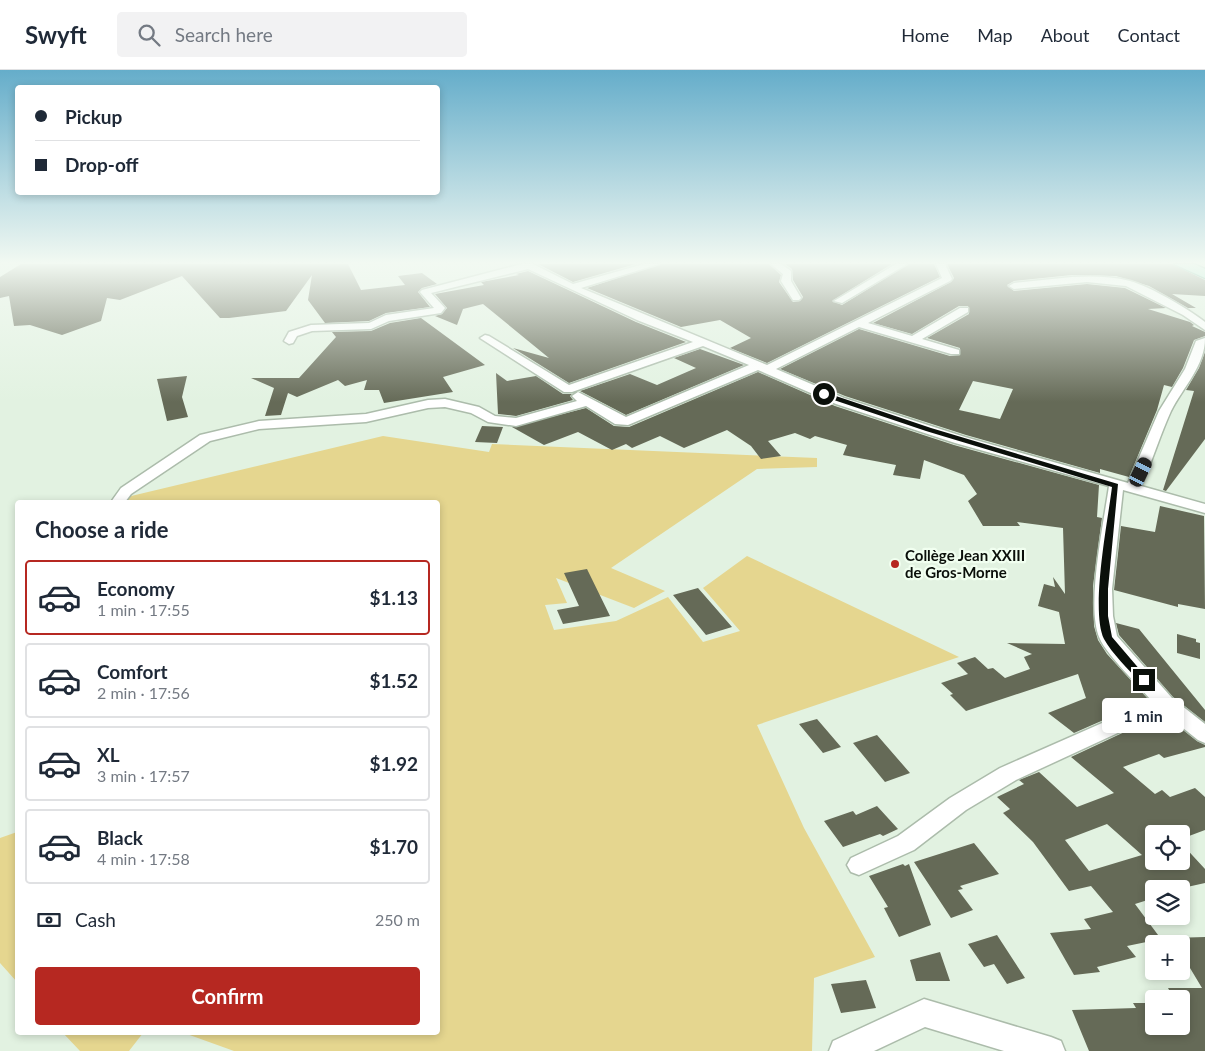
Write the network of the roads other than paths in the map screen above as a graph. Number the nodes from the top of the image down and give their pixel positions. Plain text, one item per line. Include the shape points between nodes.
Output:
1 (438, 310) edge
2 (623, 310) edge
3 (889, 310) edge
4 (964, 310) dead end
5 (1179, 310) edge
6 (857, 323) junction
7 (1205, 327) edge
8 (485, 338) dead end
9 (912, 340) junction
10 (289, 341) dead end
11 (1205, 341) edge
12 (704, 342) junction
13 (955, 352) dead end
14 (761, 368) junction
15 (568, 389) junction
16 (587, 402) junction
17 (1124, 488) junction
18 (119, 500) edge
19 (1205, 509) edge
20 (1164, 703) junction
21 (1205, 735) edge
22 (859, 865) dead end
23 (843, 1051) edge
24 (1052, 1051) edge

1 - 10 street via 386,318 371,326 311,328 293,334
2 - 12 street
3 - 6 street
4 - 9 street
5 - 7 street
6 - 9 street
6 - 14 street
8 - 15 street
9 - 13 street
11 - 17 street via 1201,341 1191,369 1165,411 1149,454
12 - 14 street
12 - 15 street
14 - 16 street via 628,421 620,421
14 - 17 street via 870,411
15 - 16 street
16 - 18 street via 516,422 497,420 476,410 445,403 366,418 259,425 205,438 126,491
17 - 19 street
17 - 20 street via 1104,589 1108,638
20 - 21 street
20 - 22 street via 1008,774 958,804 906,843
23 - 24 street via 924,1013

